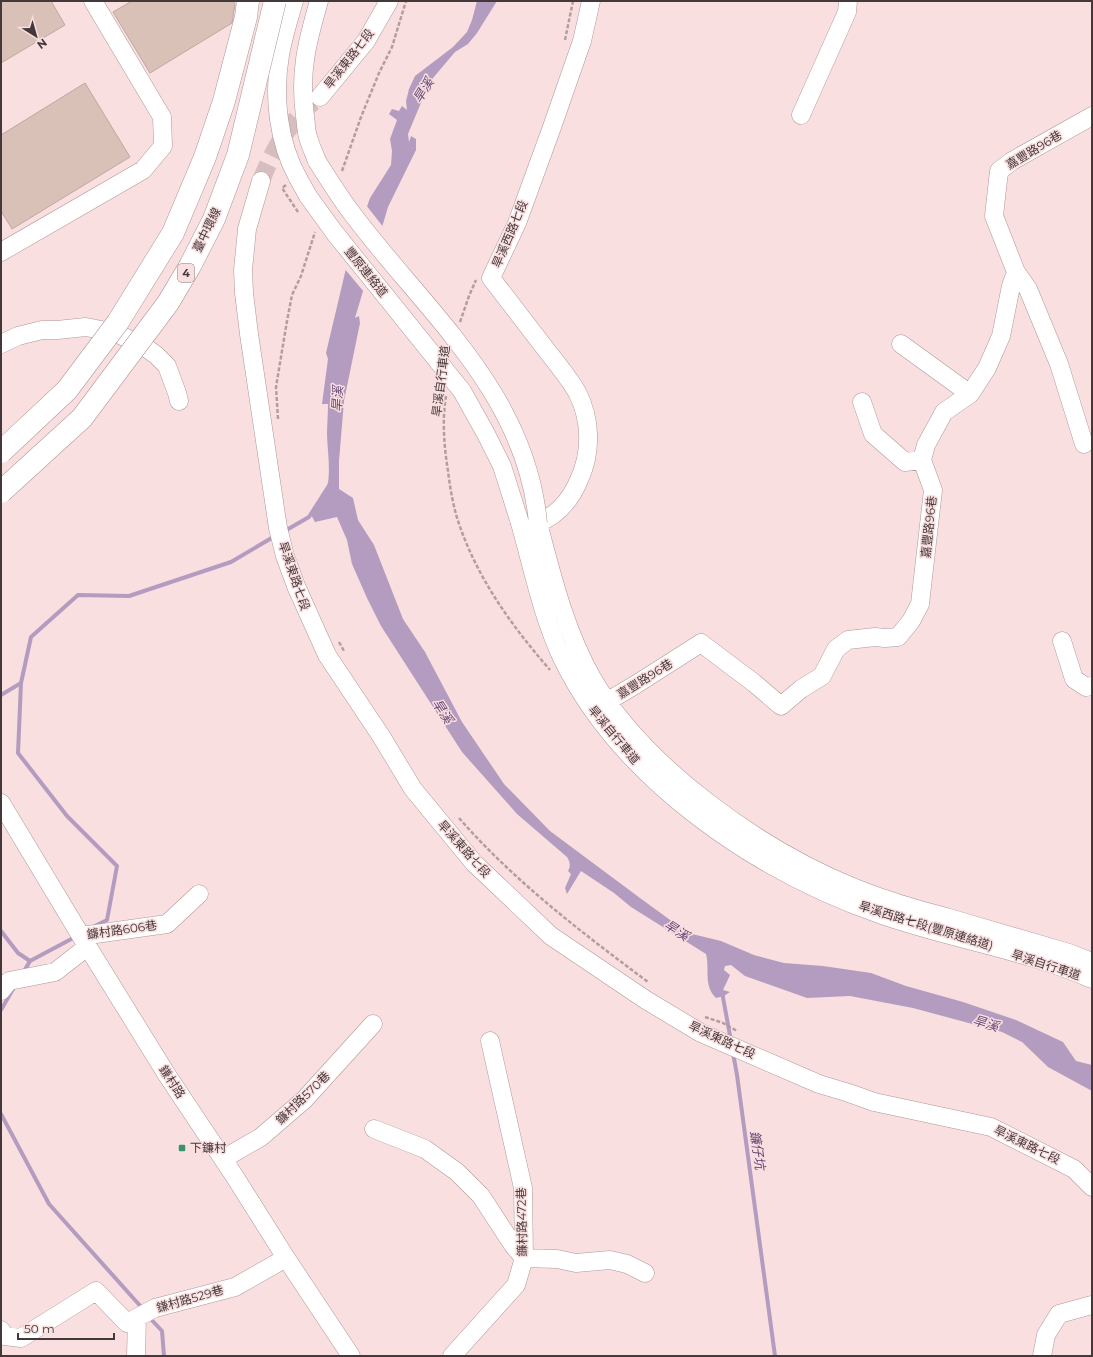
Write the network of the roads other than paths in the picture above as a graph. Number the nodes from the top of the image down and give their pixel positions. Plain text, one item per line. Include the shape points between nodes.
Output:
1 (93, 1) edge
2 (248, 1) edge
3 (275, 1) edge
4 (294, 1) edge
5 (319, 1) edge
6 (389, 1) edge
7 (591, 1) edge
8 (848, 1) edge
9 (320, 97) tunnel mouth
10 (801, 115) dead end
11 (1092, 116) edge
12 (261, 181) tunnel mouth
13 (1, 252) edge
14 (1016, 272) junction
15 (1, 344) edge
16 (901, 344) dead end
17 (970, 394) junction
18 (179, 400) dead end
19 (862, 402) dead end
20 (1084, 444) dead end
21 (1, 452) edge
22 (922, 460) junction
23 (1, 492) edge
24 (538, 522) junction
25 (520, 523) joint
26 (1062, 641) dead end
27 (1092, 686) edge
28 (608, 701) junction
29 (1, 803) edge
30 (200, 894) dead end
31 (84, 941) junction
32 (1092, 962) edge
33 (1092, 979) edge
34 (1, 991) edge
35 (373, 1024) dead end
36 (490, 1041) dead end
37 (374, 1130) dead end
38 (223, 1160) junction
39 (1092, 1187) edge
40 (286, 1258) junction
41 (524, 1258) junction
42 (645, 1273) dead end
43 (1092, 1305) edge
44 (137, 1318) junction
45 (1, 1330) edge
46 (136, 1356) edge
47 (351, 1356) edge
48 (452, 1356) edge
49 (1042, 1356) edge

1 - 13 street via 162,117 163,146 143,170
2 - 21 highway, bridge via 224,101 205,157 173,233 118,322 67,390
3 - 23 highway, 臺中環線 / 4, bridge via 238,155 214,219 190,266 168,303 82,418
4 - 25 street, 豐原連絡道, bridge via 280,56 277,82 281,129 290,161 308,196 334,232 462,391 502,466
5 - 24 street, bridge via 311,25 302,85 308,137 317,160 355,218 440,319 491,388 522,451 534,489
6 - 9 street, 旱溪東路七段 via 366,41
7 - 24 street, 旱溪西路七段 via 582,42 552,127 517,223 491,278 569,380 581,402 586,420 586,461 578,484 562,508
8 - 10 street via 847,12
11 - 14 street, 嘉豐路96巷 via 999,171 994,216
12 - 39 street, 旱溪東路七段 via 247,229 243,270 244,293 282,542 296,586 328,655 413,789 474,863 551,936 646,1000 701,1033 819,1084 874,1102 991,1127 1074,1169
14 - 17 street via 1010,286 1001,336 987,368
14 - 20 street via 1028,289 1058,364
15 - 18 street via 18,336 42,330 86,326 116,333 145,347 167,366
16 - 17 street
17 - 22 street via 944,412 926,445
19 - 22 street via 873,434 905,462
22 - 28 street, 嘉豐路96巷 via 933,490 920,604 898,637 848,640 836,650 822,676 781,706 701,643
24 - 28 street, 旱溪西路七段(豐原連絡道) via 563,614 584,663
25 - 33 street, 旱溪西路七段(豐原連絡道) via 548,625 578,687 607,729 652,778 677,799 763,860 842,899 904,922 1061,966
26 - 27 street via 1074,679 1086,687
28 - 32 street, 旱溪西路七段(豐原連絡道) via 635,735 676,776 739,826 789,856 854,888 894,902 1070,953
29 - 31 street, 鎌村路
30 - 31 street, 鐮村路606巷 via 167,924
31 - 34 street via 55,972 10,980
31 - 38 street, 鎌村路
35 - 38 street, 鐮村路570巷 via 304,1100 261,1137
36 - 41 street, 鐮村路472巷 via 523,1188
37 - 41 street via 425,1148 457,1172 482,1196
38 - 40 street, 鎌村路
40 - 44 street, 鎌村路529巷 via 235,1287 155,1308
40 - 47 street, 鎌村路
41 - 42 street via 576,1262 610,1260 627,1264
41 - 48 street, 鐮村路472巷 via 516,1285
43 - 49 street via 1059,1314 1046,1335
44 - 45 street via 127,1323 96,1291 21,1338 5,1336
44 - 46 street

